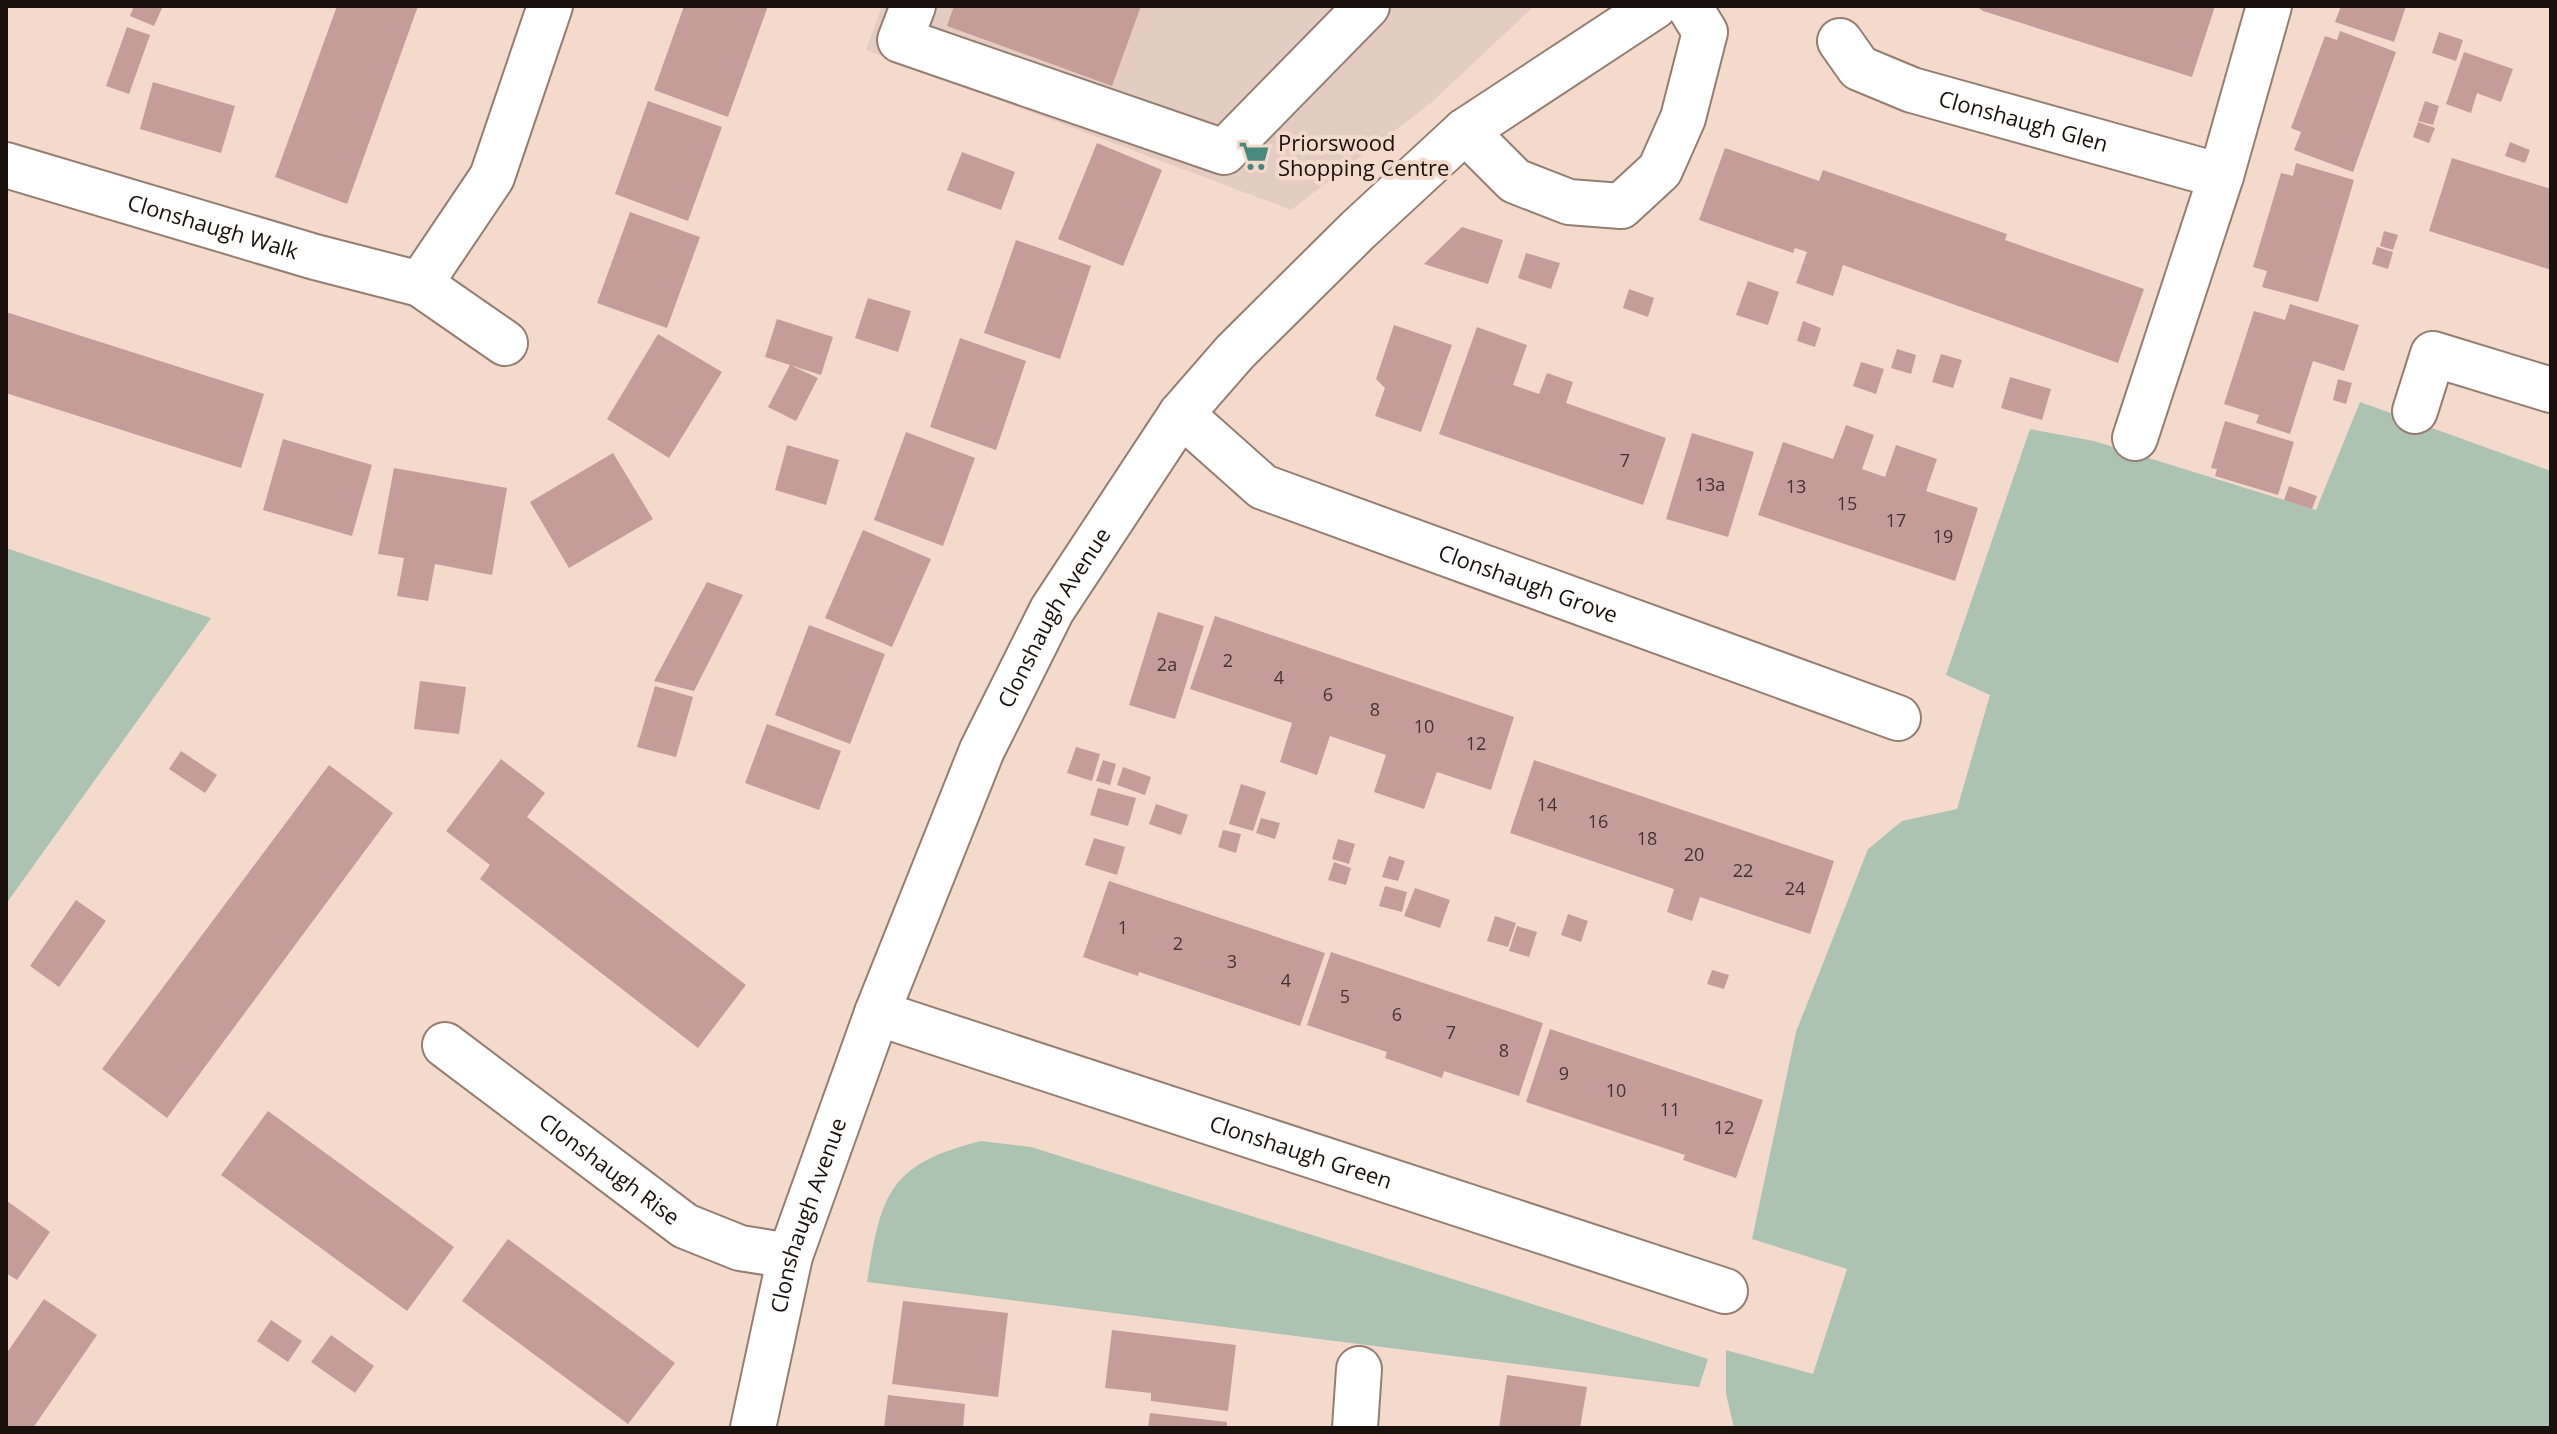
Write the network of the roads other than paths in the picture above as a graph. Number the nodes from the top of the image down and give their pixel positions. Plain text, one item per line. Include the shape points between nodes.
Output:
1 (550, 6) edge
2 (913, 6) edge
3 (1367, 6) edge
4 (1689, 6) edge
5 (2269, 6) edge
6 (1633, 12) edge
7 (1840, 41) dead end
8 (1465, 131) junction
9 (6, 165) edge
10 (2221, 176) junction
11 (420, 284) junction
12 (505, 343) dead end
13 (2551, 390) edge
14 (2415, 411) dead end
15 (1181, 414) junction
16 (2135, 438) dead end
17 (1898, 718) dead end
18 (877, 1013) junction
19 (445, 1045) dead end
20 (790, 1256) junction
21 (1725, 1291) dead end
22 (1359, 1369) dead end
23 (753, 1428) edge
24 (1355, 1428) edge

1 - 11 street via 492,177
2 - 3 street via 900,40 1224,152
4 - 8 street via 1705,32 1683,118 1660,170 1621,206 1569,202 1515,181
5 - 10 street
6 - 8 street, Clonshaugh Avenue
7 - 10 street, Clonshaugh Glen via 1859,68 1912,90
8 - 15 street, Clonshaugh Avenue via 1235,352
9 - 11 street, Clonshaugh Walk
10 - 16 street
11 - 12 street, Clonshaugh Walk
13 - 14 street via 2433,354
15 - 17 street, Clonshaugh Grove via 1263,487
15 - 18 street, Clonshaugh Avenue via 1052,610 982,750
18 - 20 street, Clonshaugh Avenue
18 - 21 street, Clonshaugh Green
19 - 20 street, Clonshaugh Rise via 685,1226 740,1248
20 - 23 street, Clonshaugh Avenue
22 - 24 street

